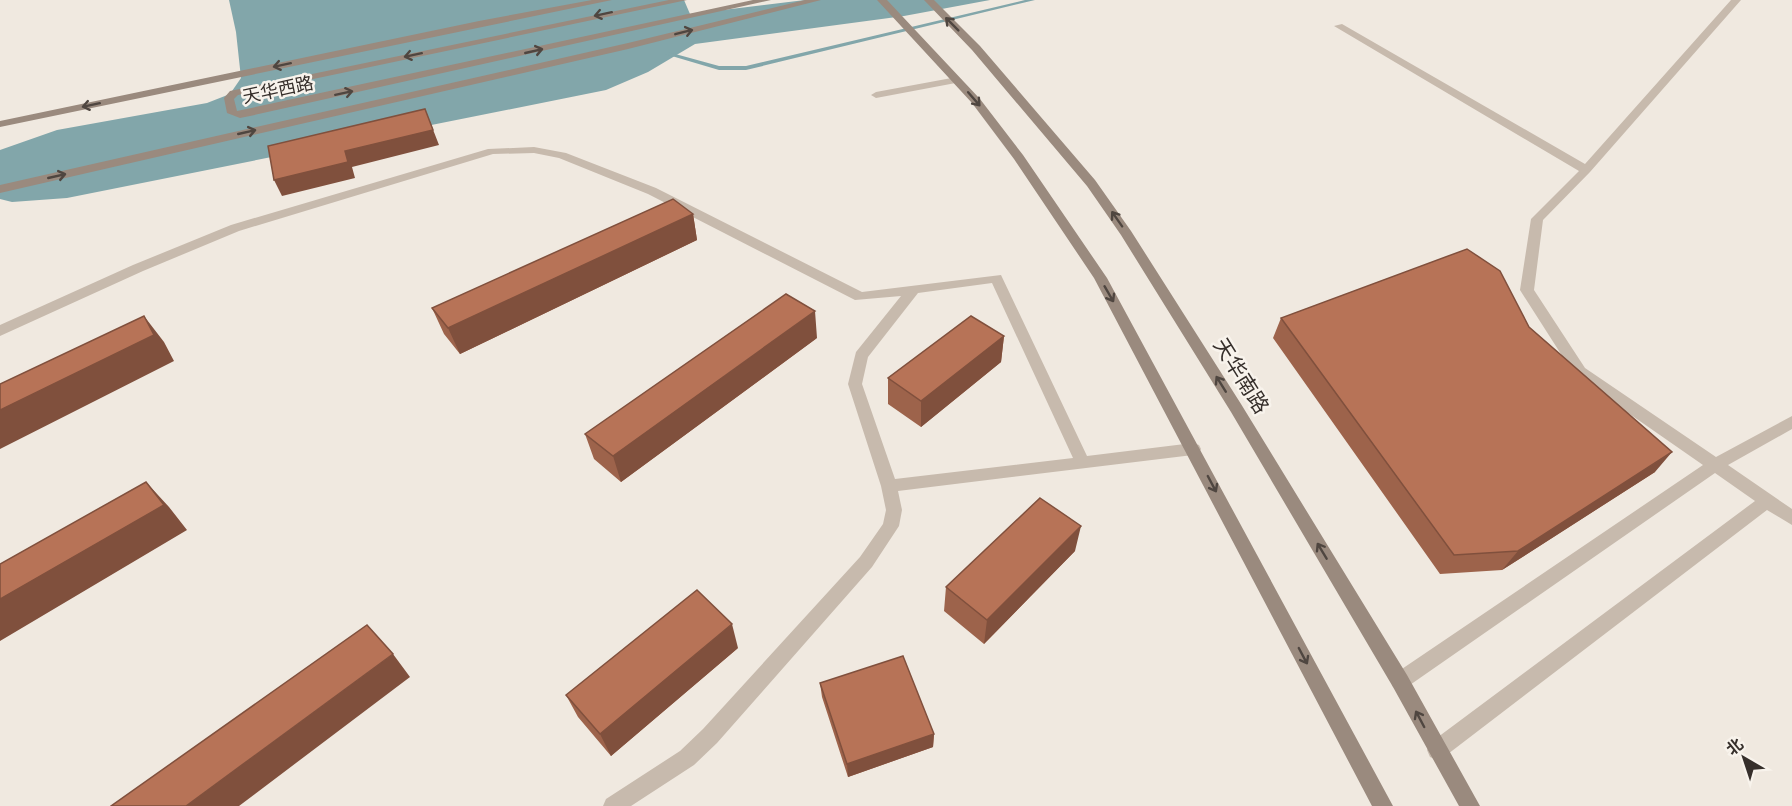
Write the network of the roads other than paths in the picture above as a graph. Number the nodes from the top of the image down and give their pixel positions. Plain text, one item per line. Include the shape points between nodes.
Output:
1 (607, 0) edge
2 (682, 0) edge
3 (766, 0) edge
4 (816, 0) edge
5 (882, 0) edge
6 (929, 0) edge
7 (1736, 0) edge
8 (1339, 26) dead end
9 (957, 80) junction
10 (876, 95) dead end
11 (0, 124) edge
12 (1586, 170) junction
13 (0, 189) edge
14 (914, 290) junction
15 (0, 331) edge
16 (1792, 422) edge
17 (1193, 449) junction
18 (1083, 463) junction
19 (1715, 465) junction
20 (889, 486) junction
21 (1767, 501) junction
22 (1792, 518) edge
23 (1400, 681) junction
24 (1437, 750) junction
25 (613, 806) edge
26 (1383, 806) edge
27 (1470, 806) edge

1 -> 11 main road, 天华西路
2 -> 3 main road, 天华西路 via 234,93 229,98 232,113 250,113
13 -> 4 main road, 天华西路
5 - 9 main road
23 -> 6 main road, 天华南路 via 1127,234 1091,183 976,48
7 - 12 street
8 - 12 street
9 - 10 street
9 -> 17 main road via 1019,157 1100,278
12 - 19 street via 1537,219 1527,290 1580,372
14 - 15 street via 860,297 652,191 562,156 512,149 459,160 235,228
14 - 18 street via 996,278
14 - 20 street via 861,356 855,384
16 - 19 street
17 - 18 street
17 -> 26 main road
18 - 20 street
19 - 21 street
19 - 23 street
20 - 25 street via 894,510 891,526 866,562 710,736 687,758
21 - 22 street
21 - 24 street
24 -> 23 main road, 天华南路
24 - 27 main road, 天华南路

